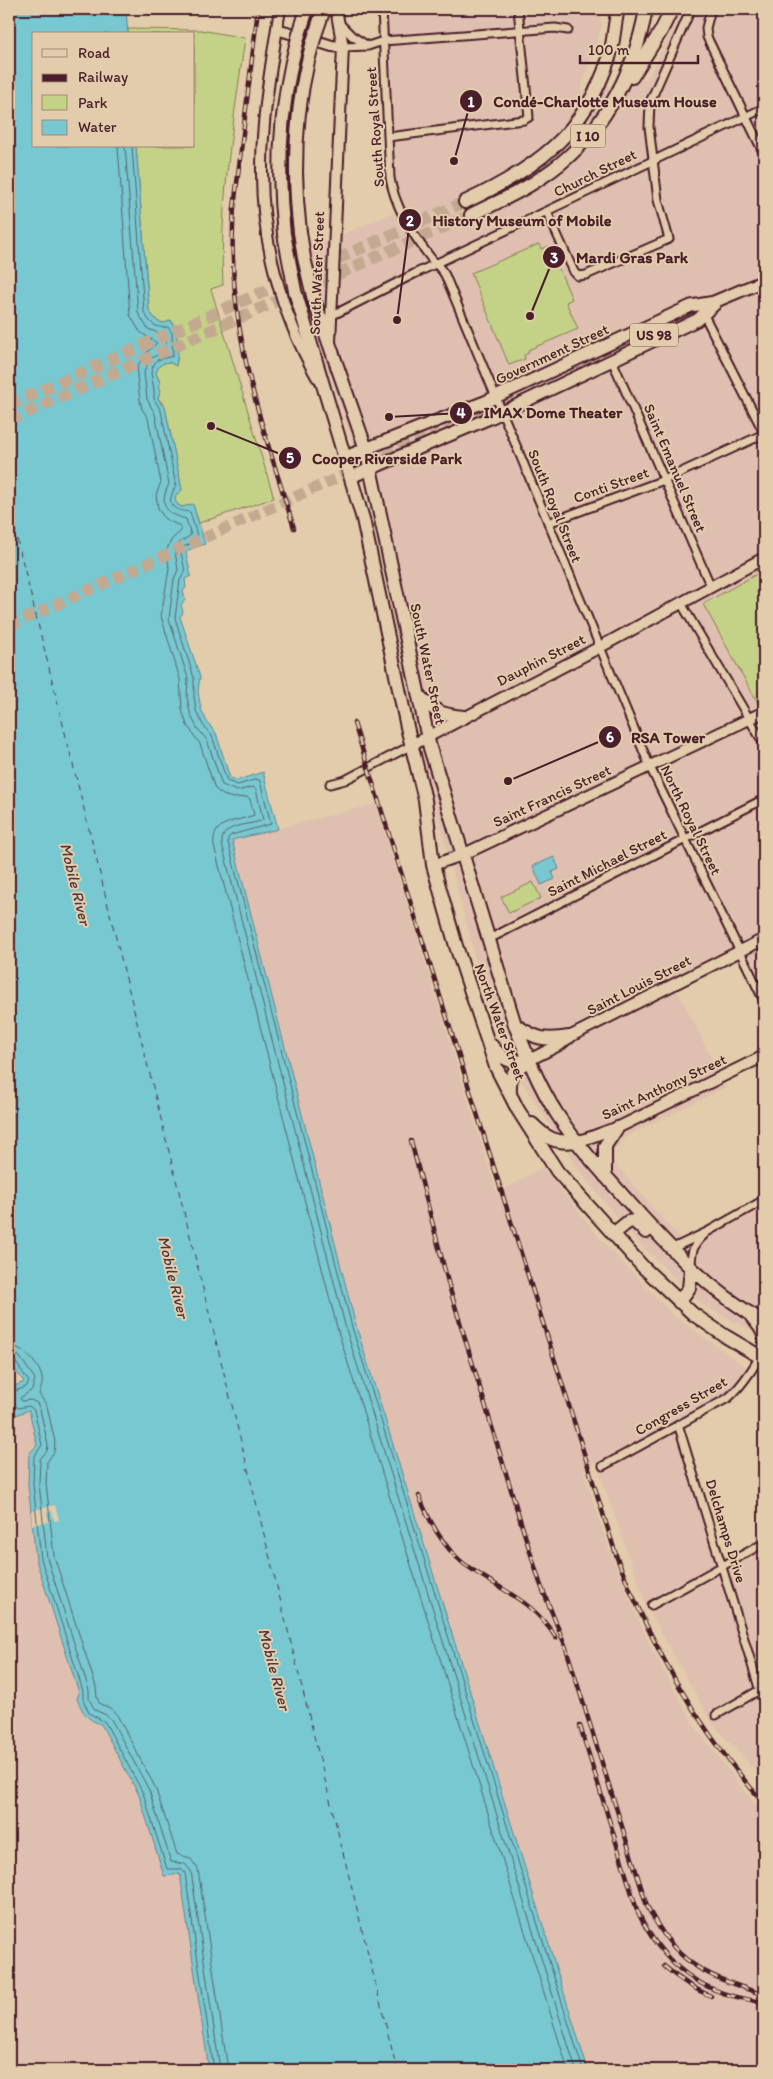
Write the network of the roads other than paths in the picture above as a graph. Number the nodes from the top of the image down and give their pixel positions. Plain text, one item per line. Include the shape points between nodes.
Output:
1 (280, 9) edge
2 (307, 9) edge
3 (324, 9) edge
4 (336, 9) edge
5 (382, 9) edge
6 (518, 9) edge
7 (618, 9) edge
8 (646, 9) edge
9 (672, 9) edge
10 (691, 9) edge
11 (712, 9) edge
12 (339, 22) junction
13 (277, 29) junction
14 (519, 30) junction
15 (568, 30) dead end
16 (383, 41) junction
17 (368, 46) junction
18 (343, 47) junction
19 (612, 102) junction
20 (764, 108) edge
21 (746, 116) junction
22 (388, 137) junction
23 (764, 154) edge
24 (653, 160) junction
25 (465, 202) tunnel mouth
26 (547, 212) junction
27 (471, 214) tunnel mouth
28 (436, 264) junction
29 (764, 281) edge
30 (701, 309) junction
31 (331, 316) junction
32 (330, 347) junction
33 (608, 357) junction
34 (325, 390) junction
35 (495, 397) junction
36 (512, 399) tunnel mouth
37 (502, 412) junction
38 (764, 434) edge
39 (366, 449) junction
40 (345, 457) junction
41 (371, 469) junction
42 (351, 477) junction
43 (664, 480) junction
44 (548, 523) junction
45 (764, 558) edge
46 (711, 587) junction
47 (681, 604) junction
48 (600, 647) junction
49 (418, 695) junction
50 (764, 712) edge
51 (464, 717) junction
52 (749, 720) junction
53 (427, 737) junction
54 (764, 744) edge
55 (412, 745) junction
56 (650, 767) junction
57 (330, 784) dead end
58 (764, 799) edge
59 (685, 839) junction
60 (462, 855) junction
61 (434, 865) junction
62 (489, 939) junction
63 (764, 939) edge
64 (740, 951) junction
65 (764, 1001) edge
66 (515, 1025) junction
67 (569, 1037) junction
68 (486, 1039) junction
69 (764, 1056) edge
70 (529, 1060) junction
71 (510, 1097) junction
72 (518, 1110) junction
73 (618, 1128) junction
74 (576, 1141) junction
75 (605, 1176) junction
76 (764, 1200) edge
77 (707, 1232) junction
78 (613, 1234) junction
79 (670, 1249) junction
80 (691, 1270) junction
81 (679, 1302) junction
82 (741, 1308) junction
83 (764, 1322) edge
84 (762, 1358) edge
85 (678, 1424) junction
86 (603, 1466) dead end
87 (764, 1543) edge
88 (723, 1566) junction
89 (652, 1605) dead end
90 (762, 1689) edge
91 (764, 1704) edge
92 (716, 1715) dead end

1 - 13 street, South Water Street
2 - 34 highway, South Water Street, bridge via 290,71 280,170 284,234 296,291
3 - 32 highway, bridge via 308,60 298,115 296,184 300,232 310,287
4 - 12 street, South Water Street
5 - 16 street, South Royal Street
6 - 14 street
7 - 25 highway, I 10 via 605,70 574,124 528,168
8 - 19 highway, I 10 via 632,63
9 - 19 highway via 635,73
10 - 24 street via 650,102
11 - 21 street via 706,28 707,37
12 - 17 street
12 - 18 street, South Water Street
13 - 18 street
13 - 34 street, South Water Street via 262,168 267,241 292,324
14 - 15 street
14 - 16 street
14 - 22 street via 530,112 528,117
16 - 17 street
16 - 22 street, South Royal Street
17 - 18 street
18 - 31 street, South Water Street
19 - 27 highway, I 10 via 588,136 558,166 518,192
20 - 21 street, Church Street
21 - 23 street
21 - 24 street, Church Street
22 - 28 street, South Royal Street via 394,196 410,229
24 - 26 street, Church Street
24 - 26 street via 658,200 669,239 578,276
26 - 28 street, Church Street
28 - 31 street, Church Street
28 - 35 street, South Royal Street via 445,275
29 - 30 main road, Government Street
30 - 33 main road, Government Street / US 98
30 - 35 main road, Government Street
30 - 38 street
31 - 32 street, South Water Street
32 - 39 highway, South Water Street
33 - 36 main road, Government Street / US 98
33 - 37 main road, Government Street
33 - 43 street, Saint Emanuel Street
34 - 40 highway, South Water Street
35 - 37 street, South Royal Street
35 - 39 main road, Government Street
37 - 41 main road, Government Street
37 - 44 street, South Royal Street
38 - 43 street, Conti Street
39 - 40 main road, Government Street
39 - 41 highway, South Water Street
40 - 42 highway, South Water Street
41 - 42 main road, Government Street
41 - 49 highway, South Water Street
42 - 55 highway, South Water Street
43 - 44 street, Conti Street
43 - 46 street, Saint Emanuel Street
44 - 48 street, South Royal Street
45 - 46 street, Dauphin Street
46 - 47 street, Dauphin Street
47 - 48 street, Dauphin Street
47 - 52 street
48 - 51 street, Dauphin Street
48 - 56 street, North Royal Street
49 - 51 highway via 441,714
49 - 53 highway, South Water Street
50 - 52 street, Saint Francis Street
51 - 53 street, Dauphin Street
52 - 54 street
52 - 56 street, Saint Francis Street
53 - 55 street, Dauphin Street
53 - 60 highway, North Water Street
55 - 57 street, Dauphin Street via 345,780
55 - 61 highway, North Water Street via 425,800
56 - 59 street, North Royal Street
56 - 60 street, Saint Francis Street
58 - 59 street, Saint Michael Street
59 - 62 street, Saint Michael Street
59 - 64 street, North Royal Street
60 - 61 street, Saint Francis Street
60 - 62 highway, North Water Street
61 - 68 highway, North Water Street
62 - 66 highway, North Water Street
63 - 64 street, Saint Louis Street
64 - 65 street, North Royal Street
64 - 67 street, Saint Louis Street
66 - 67 highway via 542,1039
66 - 70 highway, North Water Street
67 - 70 street, Saint Louis Street
68 - 70 highway via 503,1059 511,1062
68 - 71 highway, North Water Street
69 - 73 street, Saint Anthony Street
70 - 71 highway via 511,1075
70 - 74 highway, North Water Street via 552,1106
71 - 72 highway, North Water Street
72 - 74 highway via 551,1140
72 - 78 highway, North Water Street via 557,1171
73 - 74 street, Saint Anthony Street
73 - 75 highway via 605,1146
74 - 75 highway, North Water Street
75 - 79 highway, North Water Street
76 - 77 street
77 - 79 street
77 - 80 street via 691,1251
78 - 79 highway via 628,1222 636,1221 656,1242
78 - 81 highway, North Water Street
79 - 80 highway, North Water Street
80 - 81 highway via 689,1288
80 - 82 highway, North Water Street
81 - 84 highway, North Water Street
82 - 83 highway, North Water Street
82 - 84 street via 762,1336
84 - 85 street, Congress Street via 728,1398
85 - 86 street, Congress Street
85 - 88 street, Delchamps Drive
87 - 88 street
88 - 89 street
88 - 90 street, Delchamps Drive
90 - 91 street, Delchamps Drive
90 - 92 street

